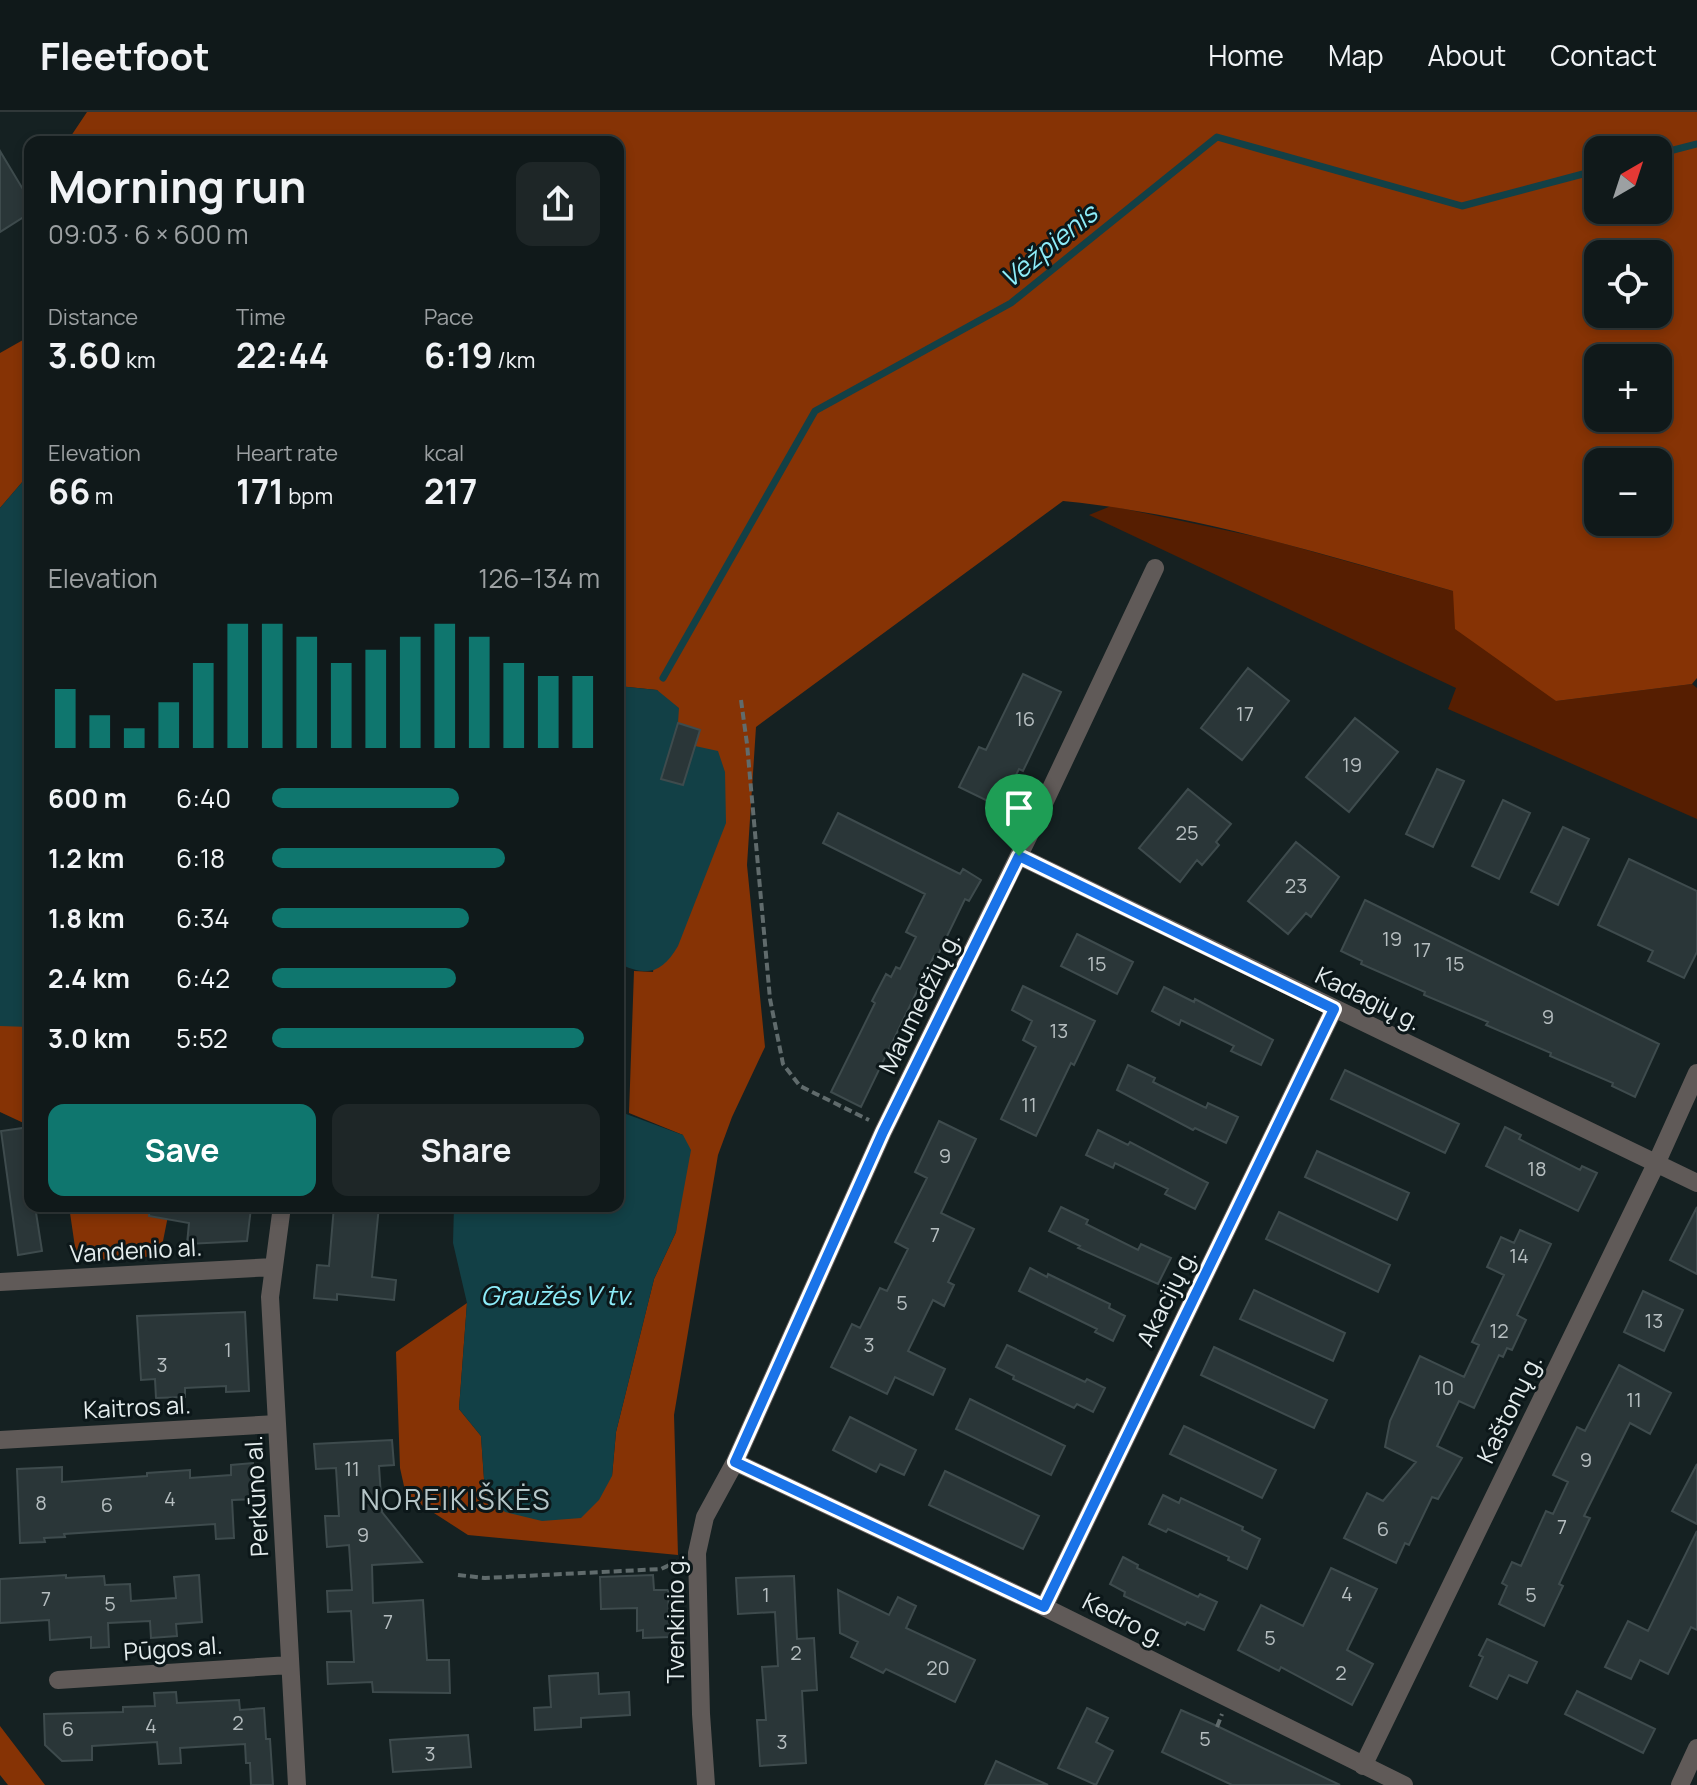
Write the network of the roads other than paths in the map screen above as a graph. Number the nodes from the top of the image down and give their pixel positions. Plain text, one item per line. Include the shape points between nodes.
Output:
1 (1155, 568) dead end
2 (1019, 856) junction
3 (1334, 1009) junction
4 (1697, 1073) edge
5 (1656, 1164) junction
6 (1697, 1183) edge
7 (281, 1212) edge
8 (274, 1267) junction
9 (0, 1282) edge
10 (277, 1424) junction
11 (0, 1440) edge
12 (735, 1462) junction
13 (1044, 1607) junction
14 (290, 1665) junction
15 (58, 1680) dead end
16 (1697, 1748) edge
17 (1363, 1766) junction
18 (297, 1785) edge
19 (706, 1785) edge
20 (1404, 1785) edge
21 (1680, 1785) edge

1 - 2 street, Maumedžių g.
2 - 3 street, Kadagių g.
2 - 12 street, Maumedžių g. via 883,1132
3 - 5 street, Kadagių g.
3 - 13 street, Akacijų g.
4 - 5 street, Kaštonų g.
5 - 6 street, Kadagių g.
5 - 17 street, Kaštonų g.
7 - 8 street, Perkūno al.
8 - 9 street, Vandenio al.
8 - 10 street, Perkūno al. via 270,1297
10 - 11 street, Kaitros al.
10 - 14 street, Perkūno al.
12 - 13 street, Kedro g.
12 - 19 street, Tvenkinio g. via 705,1517 697,1553
13 - 17 street, Kedro g.
14 - 15 street, Pūgos al.
14 - 18 street, Perkūno al.
16 - 21 street
17 - 20 street, Kedro g.

